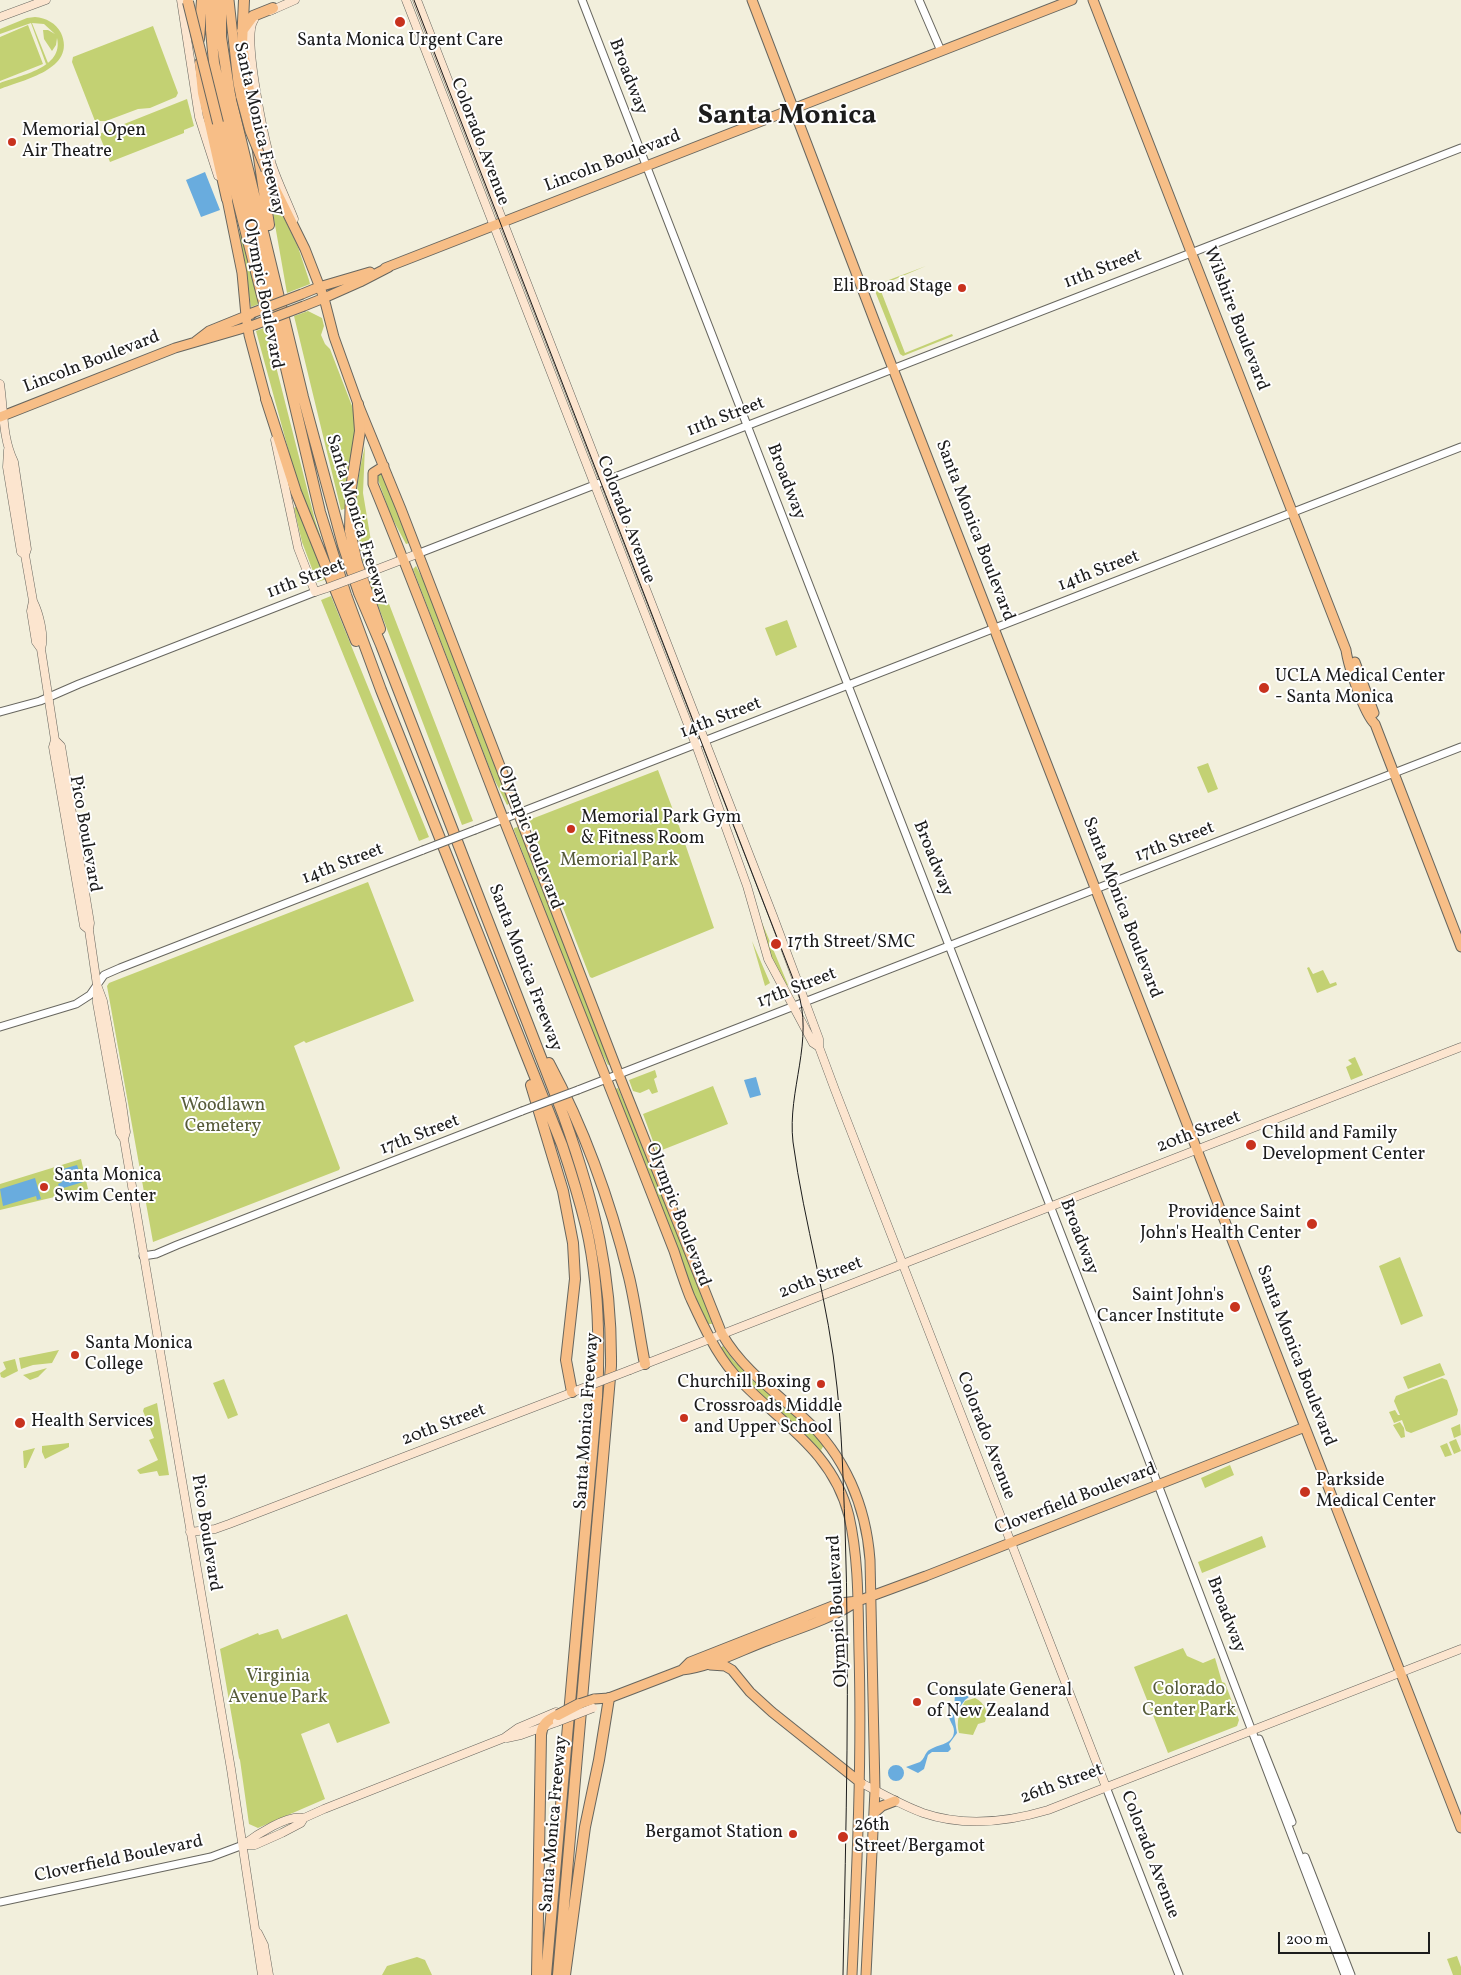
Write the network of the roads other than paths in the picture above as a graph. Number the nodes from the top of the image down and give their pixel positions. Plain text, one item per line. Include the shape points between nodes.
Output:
1 (46, 0) edge
2 (202, 0) edge
3 (212, 0) edge
4 (221, 0) edge
5 (229, 0) edge
6 (244, 0) edge
7 (295, 0) edge
8 (406, 0) edge
9 (417, 0) edge
10 (582, 0) edge
11 (752, 0) edge
12 (919, 0) edge
13 (1072, 0) edge
14 (1093, 0) edge
15 (186, 1) edge
16 (274, 8) junction
17 (0, 17) edge
18 (241, 32) junction
19 (941, 51) junction
20 (793, 109) junction
21 (1461, 148) edge
22 (646, 166) junction
23 (227, 199) junction
24 (499, 223) junction
25 (305, 249) junction
26 (269, 251) junction
27 (1191, 252) junction
28 (389, 267) junction
29 (319, 287) junction
30 (324, 298) junction
31 (249, 314) junction
32 (251, 326) junction
33 (196, 341) junction
34 (894, 368) junction
35 (0, 384) edge
36 (290, 388) junction
37 (266, 398) junction
38 (358, 404) junction
39 (1, 415) edge
40 (748, 426) junction
41 (1461, 447) edge
42 (384, 466) junction
43 (604, 481) junction
44 (595, 485) junction
45 (1293, 513) junction
46 (417, 554) junction
47 (404, 559) junction
48 (316, 592) junction
49 (995, 629) junction
50 (380, 645) junction
51 (847, 685) junction
52 (381, 690) junction
53 (49, 697) junction
54 (0, 712) edge
55 (705, 741) junction
56 (696, 745) junction
57 (1461, 747) edge
58 (1393, 774) junction
59 (518, 814) junction
60 (504, 819) junction
61 (1096, 889) junction
62 (950, 946) junction
63 (1461, 946) edge
64 (97, 985) junction
65 (806, 1002) junction
66 (793, 1006) junction
67 (507, 1008) junction
68 (526, 1017) junction
69 (0, 1027) edge
70 (819, 1047) junction
71 (1461, 1047) edge
72 (619, 1074) junction
73 (607, 1079) junction
74 (1197, 1149) junction
75 (1050, 1207) junction
76 (144, 1256) junction
77 (902, 1264) junction
78 (722, 1334) junction
79 (710, 1339) junction
80 (645, 1364) junction
81 (575, 1391) junction
82 (1305, 1428) junction
83 (1159, 1486) junction
84 (190, 1532) junction
85 (1010, 1542) junction
86 (871, 1596) junction
87 (858, 1601) junction
88 (1461, 1649) edge
89 (701, 1666) junction
90 (682, 1670) junction
91 (1401, 1673) junction
92 (610, 1698) junction
93 (579, 1704) joint
94 (594, 1704) junction
95 (558, 1716) junction
96 (542, 1728) junction
97 (1253, 1730) junction
98 (505, 1738) junction
99 (861, 1783) junction
100 (1106, 1787) junction
101 (875, 1790) junction
102 (895, 1801) junction
103 (874, 1813) junction
104 (1461, 1828) edge
105 (243, 1845) junction
106 (0, 1902) edge
107 (257, 1931) junction
108 (262, 1975) edge
109 (269, 1975) edge
110 (537, 1975) edge
111 (546, 1975) edge
112 (558, 1975) edge
113 (565, 1975) edge
114 (852, 1975) edge
115 (866, 1975) edge
116 (1179, 1975) edge
117 (1345, 1975) edge
118 (1351, 1975) edge

1 - 17 main road
2 - 23 highway via 199,24 202,86
3 - 36 highway, Santa Monica Freeway via 210,30 214,63
4 - 26 highway, Santa Monica Freeway via 220,37 224,66
5 - 25 main road, bridge via 238,84 250,131
6 - 18 highway
7 - 16 main road
8 - 24 main road, Colorado Avenue
9 - 24 main road, Colorado Avenue
10 - 22 street, Broadway
11 - 20 main road, Santa Monica Boulevard
12 - 19 street
13 - 19 main road, Lincoln Boulevard
14 - 27 main road, Wilshire Boulevard
15 - 23 main road, Olympic Boulevard via 199,117
15 - 36 highway, bridge via 259,288
16 - 18 highway via 253,16
16 - 25 main road, Olympic Boulevard via 260,15 250,26 251,61 272,166
18 - 26 highway via 269,227
19 - 20 main road, Lincoln Boulevard
20 - 22 main road, Lincoln Boulevard
20 - 34 main road, Santa Monica Boulevard
21 - 27 street, 11th Street
22 - 24 main road, Lincoln Boulevard
22 - 40 street, Broadway
23 - 31 main road, Olympic Boulevard
24 - 28 main road, Lincoln Boulevard
24 - 43 main road, Colorado Avenue
24 - 44 main road, Colorado Avenue
25 - 29 main road, Olympic Boulevard
26 - 50 highway, Santa Monica Freeway via 343,545 358,593
27 - 34 street, 11th Street
27 - 45 main road, Wilshire Boulevard
28 - 29 main road, Lincoln Boulevard
28 - 30 main road, Lincoln Boulevard
29 - 30 main road, Olympic Boulevard
29 - 31 main road, Lincoln Boulevard, bridge
30 - 32 main road, Lincoln Boulevard, bridge
30 - 38 main road, Olympic Boulevard
31 - 32 main road, Olympic Boulevard
31 - 33 main road, Lincoln Boulevard via 208,331
32 - 33 main road, Lincoln Boulevard
32 - 37 main road, Olympic Boulevard
33 - 39 main road, Lincoln Boulevard
34 - 40 street, 11th Street
34 - 49 main road, Santa Monica Boulevard
35 - 39 main road, Pico Boulevard
36 - 52 highway, Santa Monica Freeway via 320,512 346,596
37 - 48 main road, Olympic Boulevard via 298,548
37 - 52 highway via 316,545 366,666
38 - 42 main road, Olympic Boulevard
38 - 50 highway via 360,431 351,488 350,525 357,563 380,626
39 - 53 main road, Pico Boulevard via 21,552 25,555 32,601 37,609
40 - 43 street, 11th Street
40 - 51 street, Broadway
41 - 45 street, 14th Street
42 - 46 main road, Olympic Boulevard
42 - 47 main road, Olympic Boulevard via 373,473 373,484
43 - 44 street, 11th Street
43 - 55 main road, Colorado Avenue
44 - 46 street, 11th Street
44 - 56 main road, Colorado Avenue
45 - 49 street, 14th Street
45 - 58 main road, Wilshire Boulevard
46 - 47 main road, 11th Street
46 - 59 main road, Olympic Boulevard
47 - 48 main road, 11th Street, bridge
47 - 60 main road, Olympic Boulevard
48 - 53 street, 11th Street
49 - 51 street, 14th Street
49 - 61 main road, Santa Monica Boulevard
50 - 68 highway, Santa Monica Freeway
51 - 55 street, 14th Street
51 - 62 street, Broadway
52 - 67 highway, Santa Monica Freeway
53 - 54 street, 11th Street
53 - 64 main road, Pico Boulevard via 55,740 61,746
55 - 56 street, 14th Street
55 - 65 main road, Colorado Avenue
56 - 59 street, 14th Street
56 - 66 main road, Colorado Avenue via 747,886 765,951
57 - 58 street, 17th Street
58 - 61 street, 17th Street
58 - 63 main road, Wilshire Boulevard
59 - 60 street, 14th Street
59 - 72 main road, Olympic Boulevard
60 - 64 street, 14th Street, bridge via 120,968 104,975
60 - 73 main road, Olympic Boulevard
61 - 62 street, 17th Street
61 - 74 main road, Santa Monica Boulevard
62 - 65 street, 17th Street
62 - 75 street, Broadway
64 - 69 street, 14th Street via 90,995 76,1004
64 - 76 main road, Pico Boulevard via 97,1003 111,1062 120,1133 124,1139
65 - 66 street, 17th Street
65 - 70 main road, Colorado Avenue
66 - 70 main road, Colorado Avenue
66 - 72 street, 17th Street
67 - 81 highway via 563,1191 570,1228 575,1279 566,1360
67 - 111 highway, Santa Monica Freeway via 562,1145 578,1195 593,1263 599,1353
68 - 80 highway via 559,1083 608,1202 630,1279
68 - 112 highway, Santa Monica Freeway via 582,1168 596,1218 608,1286 612,1337
70 - 77 main road, Colorado Avenue
71 - 74 main road, 20th Street
72 - 73 street, 17th Street
72 - 78 main road, Olympic Boulevard
73 - 76 street, 17th Street, bridge
73 - 79 main road, Olympic Boulevard via 690,1296
74 - 75 main road, 20th Street
74 - 82 main road, Santa Monica Boulevard
75 - 77 main road, 20th Street
75 - 83 street, Broadway
76 - 84 main road, Pico Boulevard
77 - 78 main road, 20th Street
77 - 85 main road, Colorado Avenue
78 - 79 main road, 20th Street
78 - 86 main road, Olympic Boulevard via 737,1357 816,1430 841,1464 853,1486 865,1525
79 - 80 main road, 20th Street
79 - 87 main road, Olympic Boulevard via 735,1376 808,1442 834,1481 845,1504 853,1535
80 - 81 main road, 20th Street, bridge
81 - 84 main road, 20th Street via 238,1521 215,1529
82 - 83 main road, Cloverfield Boulevard
82 - 91 main road, Santa Monica Boulevard
83 - 85 main road, Cloverfield Boulevard
83 - 97 street, Broadway
84 - 105 main road, Pico Boulevard
85 - 86 main road, Cloverfield Boulevard
85 - 100 main road, Colorado Avenue
86 - 87 main road, Cloverfield Boulevard
86 - 101 main road, Olympic Boulevard
87 - 89 main road, Cloverfield Boulevard
87 - 90 main road, Cloverfield Boulevard via 840,1603 690,1662
87 - 99 main road, Olympic Boulevard
88 - 91 main road, 26th Street
89 - 90 main road, Cloverfield Boulevard
89 - 99 main road, 26th Street via 714,1664 732,1670 772,1712
90 - 92 main road, Cloverfield Boulevard
91 - 97 main road, 26th Street
91 - 104 main road, Santa Monica Boulevard
92 - 94 main road, Cloverfield Boulevard
92 - 113 highway via 585,1828
93 - 94 main road, Cloverfield Boulevard, bridge
93 - 95 highway, bridge
94 - 95 main road, Cloverfield Boulevard, bridge
95 - 96 highway via 548,1720
95 - 98 main road, Cloverfield Boulevard via 518,1728
96 - 98 main road, Cloverfield Boulevard
96 - 110 highway
97 - 100 main road, 26th Street
97 - 117 street, Broadway
97 - 118 street, Broadway via 1262,1745
98 - 105 main road, Cloverfield Boulevard via 304,1818 301,1823 255,1844
99 - 101 main road, 26th Street
99 - 114 main road, Olympic Boulevard
100 - 102 main road, 26th Street via 1027,1817 992,1822 938,1817
100 - 116 street, Colorado Avenue
101 - 102 main road, 26th Street
101 - 103 main road, Olympic Boulevard
102 - 103 main road
103 - 115 main road, Olympic Boulevard
105 - 106 street, Cloverfield Boulevard via 211,1857
105 - 107 main road, Pico Boulevard
107 - 108 main road, Pico Boulevard
107 - 109 main road, Pico Boulevard via 264,1945

